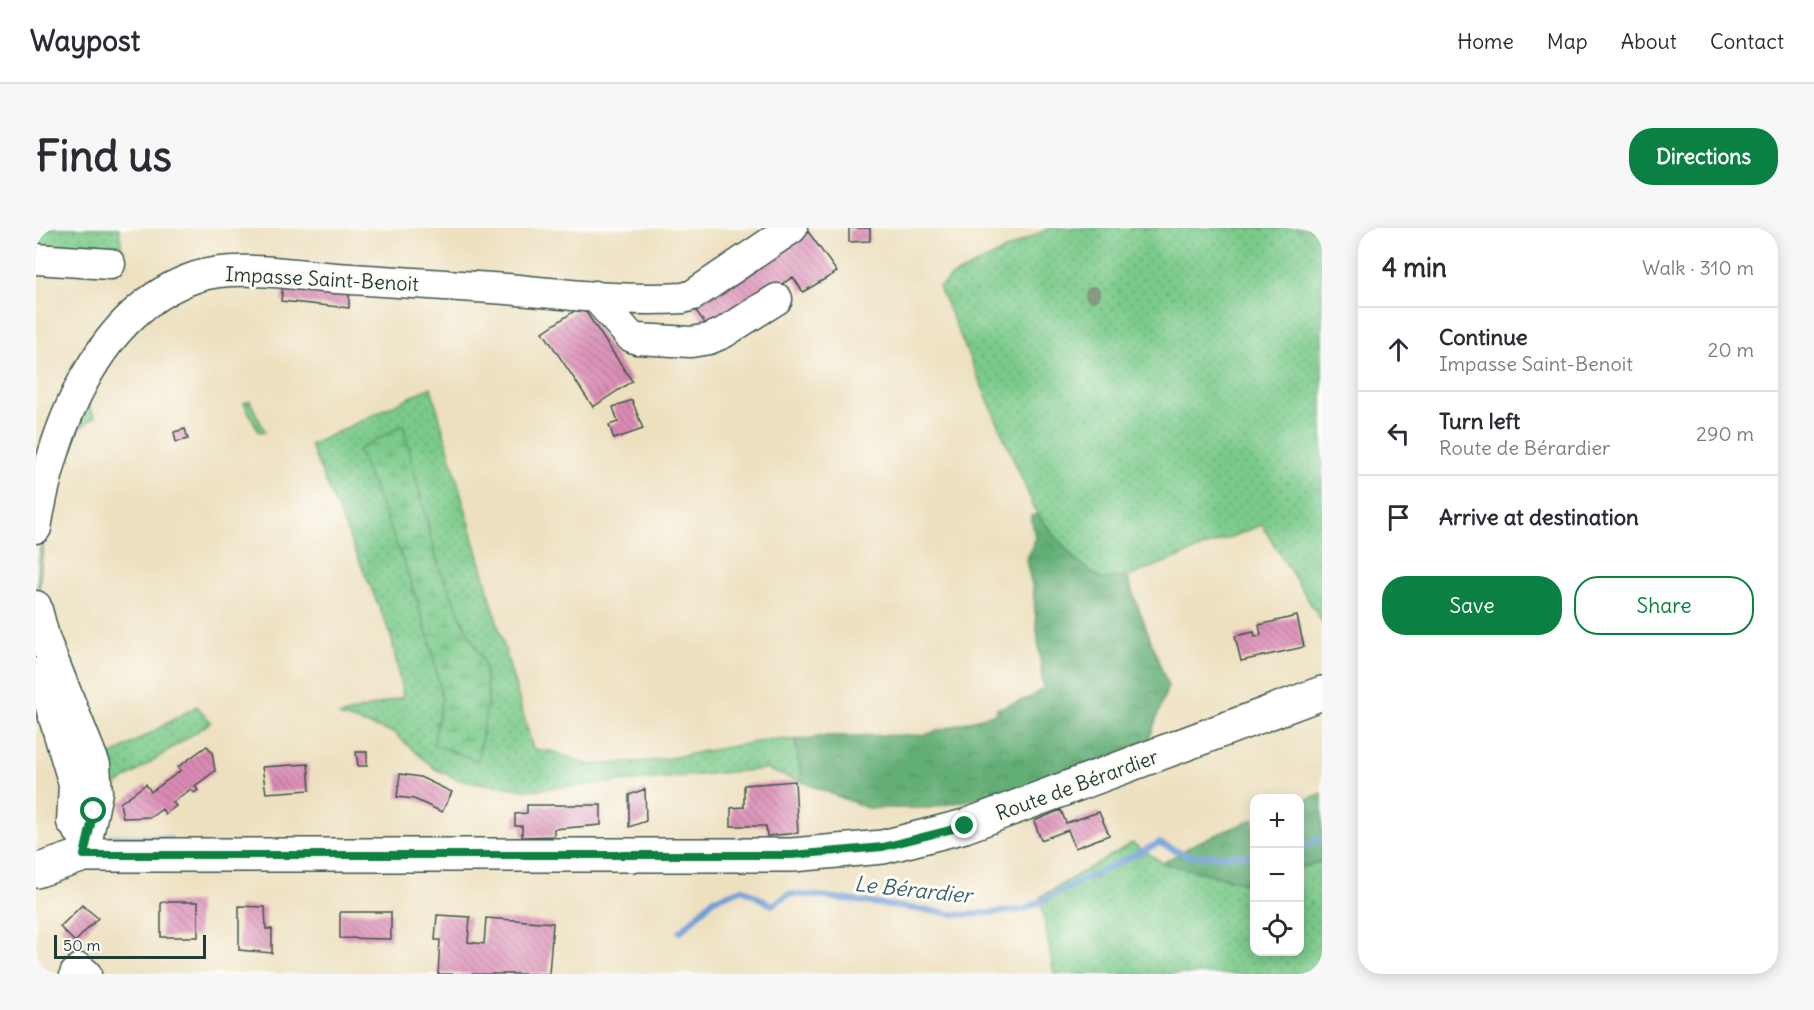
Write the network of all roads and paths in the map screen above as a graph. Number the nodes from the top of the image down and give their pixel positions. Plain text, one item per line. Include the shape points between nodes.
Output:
1 (792, 228) edge
2 (36, 259) edge
3 (110, 264) dead end
4 (587, 296) junction
5 (777, 299) dead end
6 (36, 528) edge
7 (36, 606) edge
8 (36, 671) edge
9 (1322, 693) edge
10 (86, 846) junction
11 (36, 871) edge
12 (75, 974) edge
13 (86, 974) edge

1 - 4 street, Impasse Saint-Benoit via 693,295 669,299
2 - 3 street
4 - 5 street via 630,336 691,342 723,333
4 - 6 street, Impasse Saint-Benoit via 225,271 197,277 172,288 130,318 89,373 51,460
7 - 10 street via 45,640 95,765 97,792
8 - 10 street via 47,694 74,784 72,822
9 - 10 main road, Route de Bérardier via 965,826 883,847 842,852 679,856
10 - 11 main road, Route de Bérardier
12 - 13 street via 80,969

